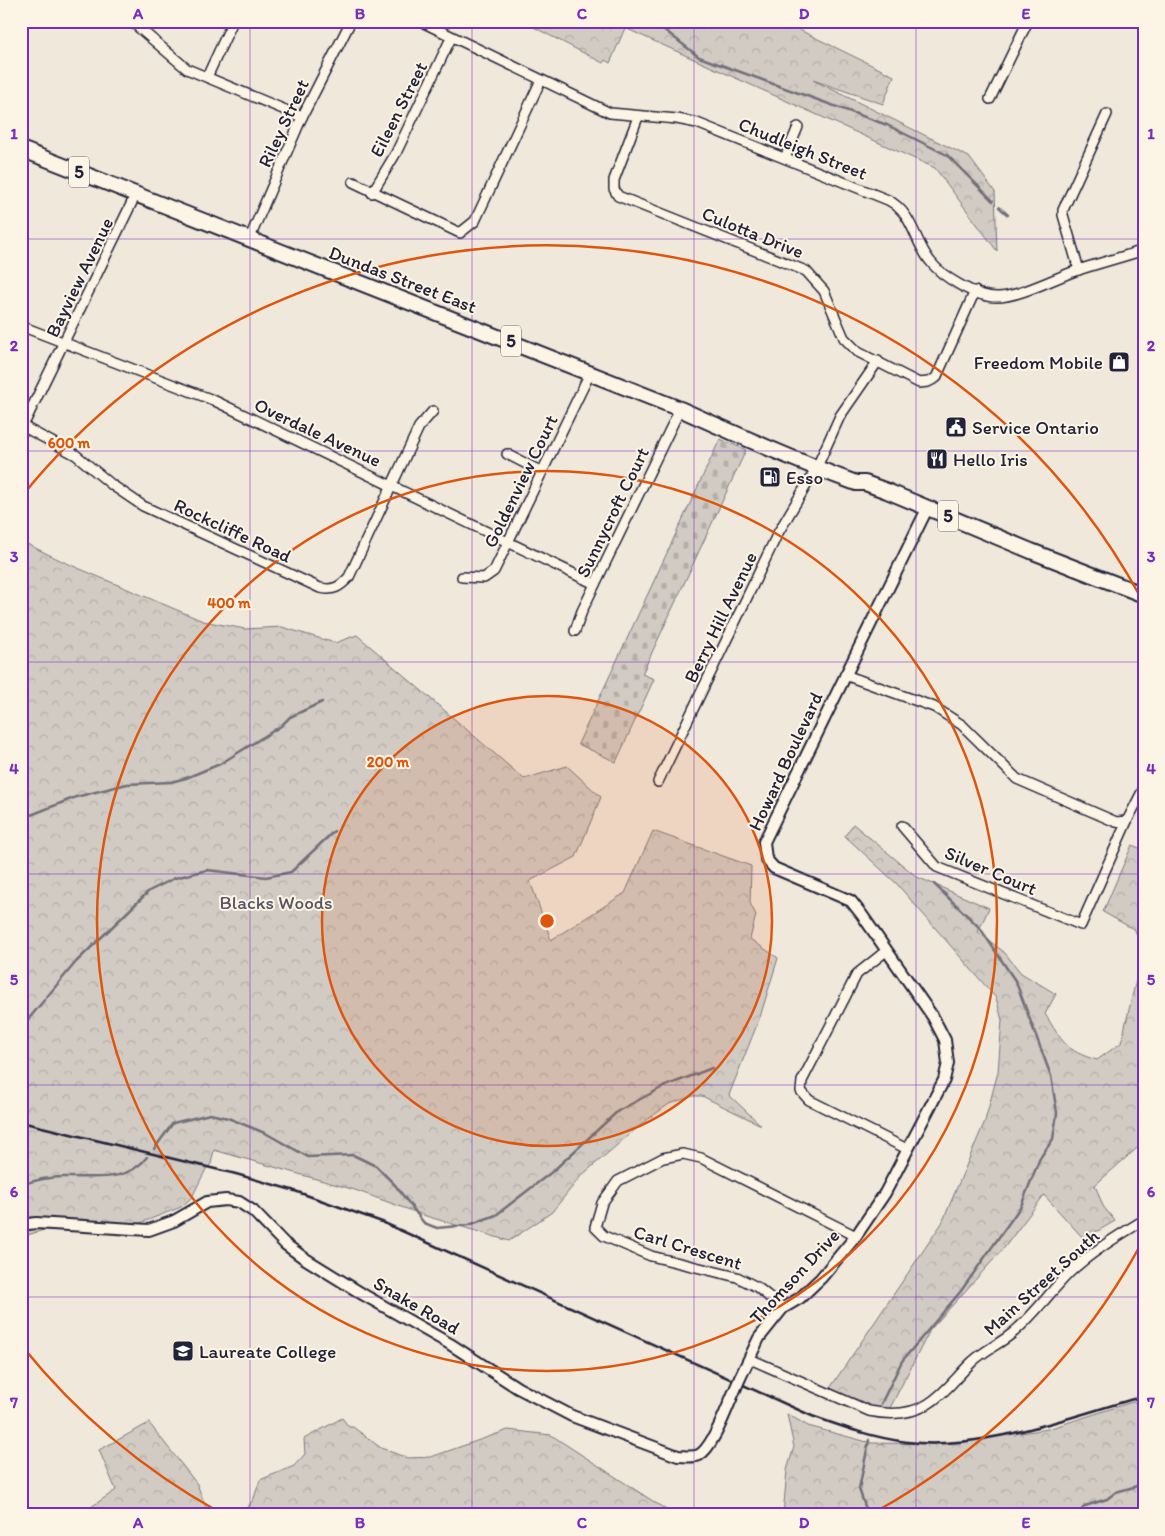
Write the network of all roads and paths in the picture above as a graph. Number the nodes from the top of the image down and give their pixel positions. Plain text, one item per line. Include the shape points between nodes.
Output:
1 (131, 21) edge
2 (233, 21) edge
3 (351, 21) edge
4 (420, 21) edge
5 (1028, 21) edge
6 (451, 38) junction
7 (207, 77) junction
8 (541, 80) junction
9 (990, 98) dead end
10 (1107, 114) dead end
11 (302, 117) junction
12 (638, 117) junction
13 (798, 127) dead end
14 (21, 149) edge
15 (785, 158) junction
16 (353, 182) dead end
17 (372, 192) junction
18 (136, 194) junction
19 (249, 240) junction
20 (1144, 250) edge
21 (1079, 270) junction
22 (975, 291) junction
23 (21, 326) edge
24 (65, 344) junction
25 (878, 361) junction
26 (590, 373) junction
27 (680, 408) junction
28 (433, 411) dead end
29 (22, 429) edge
30 (507, 454) dead end
31 (818, 465) junction
32 (542, 472) junction
33 (392, 486) junction
34 (928, 507) junction
35 (508, 543) junction
36 (462, 577) dead end
37 (595, 584) junction
38 (1144, 595) edge
39 (575, 631) dead end
40 (845, 675) junction
41 (658, 782) dead end
42 (1144, 788) edge
43 (1127, 821) junction
44 (902, 826) dead end
45 (886, 951) junction
46 (907, 1149) junction
47 (885, 1193) joint
48 (1144, 1220) edge
49 (21, 1225) edge
50 (856, 1236) junction
51 (783, 1308) junction
52 (750, 1359) junction

1 - 7 street via 186,69
2 - 7 street
3 - 11 street, Riley Street
4 - 6 street, Chudleigh Street
5 - 9 street
6 - 8 street, Chudleigh Street
6 - 17 street, Eileen Street via 396,153
7 - 11 street
8 - 12 street, Chudleigh Street via 610,113
8 - 17 street via 475,221 460,233
10 - 21 street via 1062,215
11 - 19 street, Riley Street
12 - 15 street, Chudleigh Street via 677,118 697,123
12 - 25 street, Culotta Drive via 614,180 618,196 806,271 824,291 844,338 858,352
13 - 15 street
14 - 18 main road, Dundas Street East / 5
15 - 22 street, Chudleigh Street via 899,206 929,260 942,275
16 - 17 street
18 - 19 main road, Dundas Street East / 5
18 - 24 street, Bayview Avenue
19 - 26 main road, Dundas Street East / 5
20 - 21 street, Chudleigh Street
21 - 22 street, Chudleigh Street via 1010,296 996,298
22 - 25 street, Culotta Drive via 936,378 919,383
23 - 24 street, Overdale Avenue
24 - 29 street, Bayview Avenue
24 - 33 street, Overdale Avenue via 213,400
25 - 31 street, Berry Hill Avenue via 840,416
26 - 27 main road, Dundas Street East / 5
26 - 32 street, Goldenview Court
27 - 31 main road, Dundas Street East / 5 via 771,448 783,447
27 - 37 street, Sunnycroft Court
28 - 33 street via 418,427
29 - 33 street, Rockcliffe Road via 76,455 112,486 143,506 330,590 349,578
30 - 32 street
31 - 34 main road, Dundas Street East / 5 via 859,476 865,483
31 - 41 street, Berry Hill Avenue via 778,533
32 - 35 street, Goldenview Court
33 - 35 street, Overdale Avenue
34 - 38 main road, Dundas Street East / 5 via 1031,552
34 - 40 street, Howard Boulevard
35 - 36 street, Goldenview Court via 490,576
35 - 37 street, Overdale Avenue
37 - 39 street, Sunnycroft Court
40 - 43 street via 934,707 962,725 1017,780 1116,822
40 - 45 street, Howard Boulevard via 764,842 766,859 774,868 851,901
42 - 43 street
43 - 44 street, Silver Court via 1081,925 937,867
45 - 46 street, Howard Boulevard via 934,1017 945,1040 948,1063 944,1080
45 - 46 street via 857,974 847,990 802,1081 801,1091 809,1100
46 - 47 street, Howard Boulevard
47 - 50 street, Thomson Drive
48 - 52 street, Main Street South via 1076,1267 1032,1316 1014,1333 973,1361 946,1392 927,1405 908,1412 888,1414 869,1411
49 - 52 street, Snake Road, bridge via 36,1223 150,1230 174,1221 207,1202 238,1202 253,1211 285,1244 304,1258 518,1388 581,1420 678,1456 700,1455 710,1443
50 - 51 street, Thomson Drive via 821,1278 800,1298
50 - 51 street, Carl Crescent via 702,1158 683,1154 663,1158 618,1181 602,1203 595,1226 604,1236 651,1256 737,1277 757,1287
51 - 52 street, Thomson Drive via 759,1338

